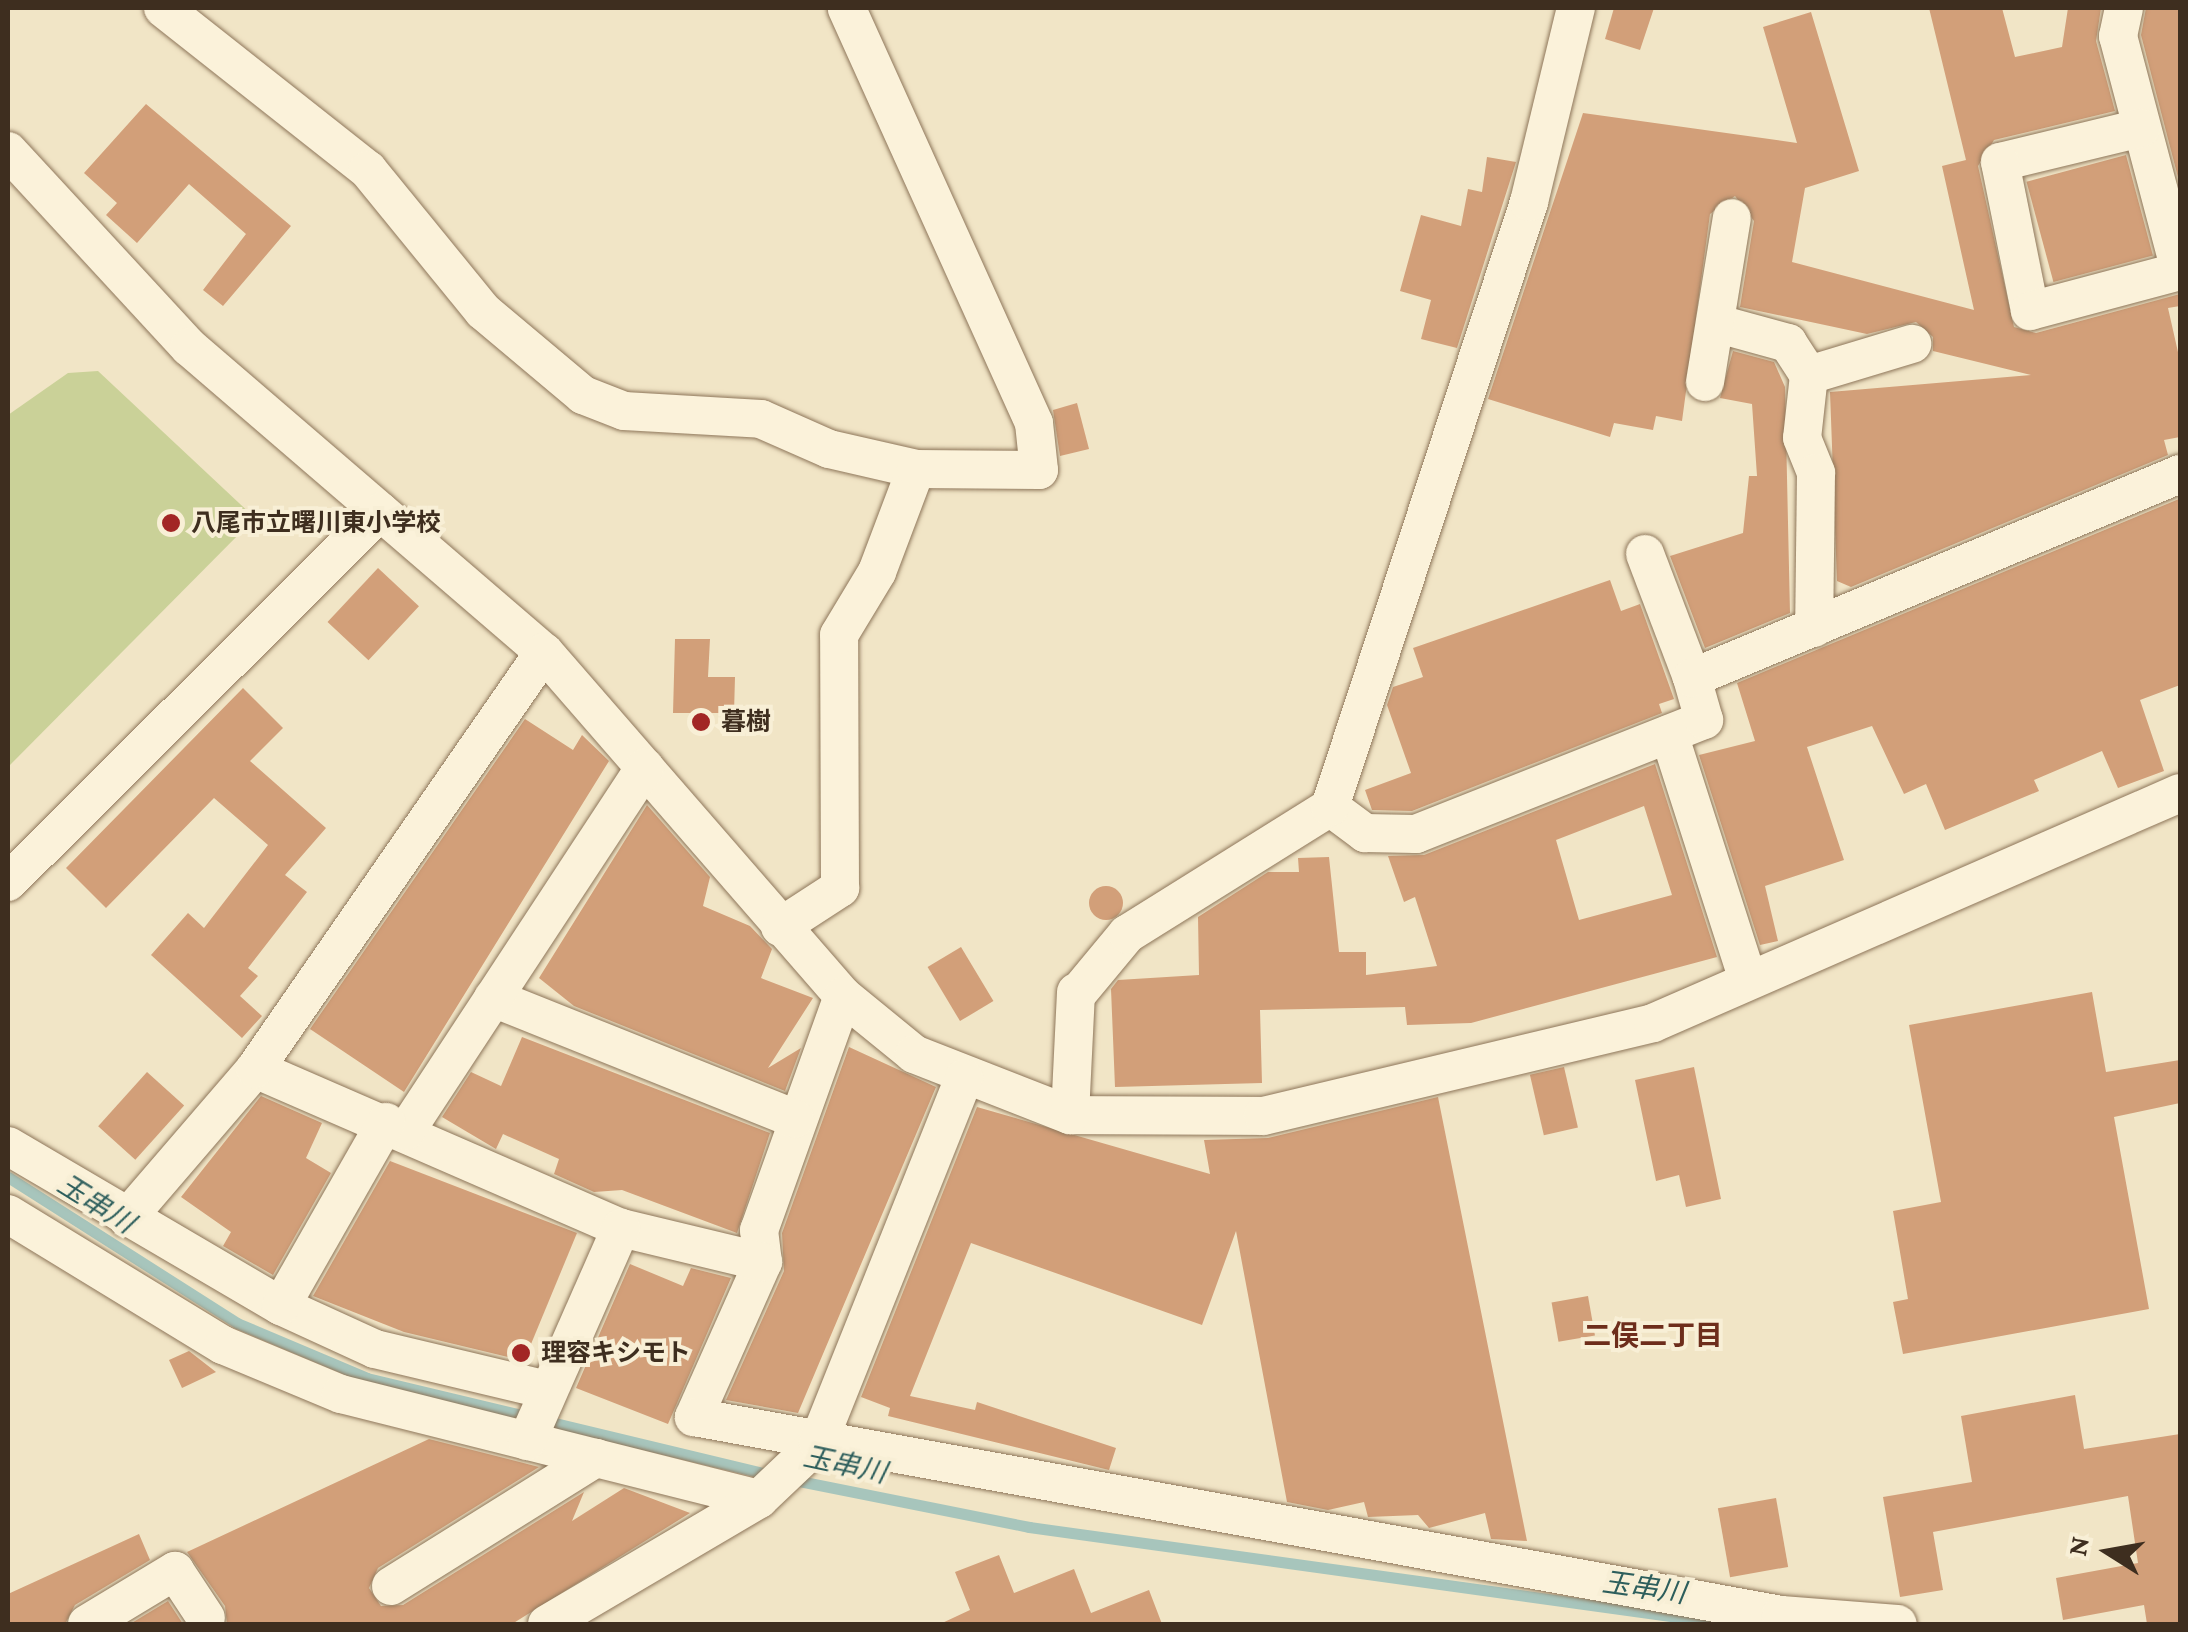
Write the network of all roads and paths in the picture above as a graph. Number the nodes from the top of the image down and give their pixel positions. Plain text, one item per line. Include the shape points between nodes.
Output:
1 (162, 8) edge
2 (847, 8) edge
3 (1576, 8) edge
4 (2124, 8) edge
5 (2141, 128) junction
6 (8, 151) edge
7 (1732, 218) dead end
8 (2180, 271) edge
9 (1715, 323) junction
10 (1912, 344) dead end
11 (1809, 375) junction
12 (1705, 382) dead end
13 (916, 470) junction
14 (2180, 474) edge
15 (380, 512) junction
16 (1645, 554) dead end
17 (1814, 628) junction
18 (544, 652) junction
19 (1692, 678) junction
20 (1669, 734) junction
21 (645, 766) junction
22 (2180, 792) edge
23 (1330, 807) junction
24 (8, 882) edge
25 (780, 926) junction
26 (1748, 980) junction
27 (844, 996) junction
28 (493, 998) junction
29 (256, 1070) junction
30 (964, 1078) junction
31 (1070, 1115) junction
32 (795, 1120) junction
33 (396, 1126) junction
34 (8, 1146) edge
35 (8, 1214) edge
36 (126, 1218) junction
37 (621, 1228) junction
38 (763, 1262) junction
39 (280, 1306) junction
40 (547, 1390) junction
41 (527, 1441) junction
42 (818, 1443) junction
43 (596, 1458) junction
44 (759, 1499) junction
45 (391, 1586) dead end
46 (206, 1618) dead end
47 (87, 1624) edge
48 (547, 1624) edge
49 (1898, 1624) edge

1 - 13 street via 368,170 483,311 583,395 624,411 761,419 829,449
2 - 13 street via 1034,423 1039,470
3 - 23 street via 1529,202
4 - 5 street via 2118,36
5 - 8 street
5 - 8 street via 2000,162 2030,310
6 - 15 street via 189,347
7 - 9 street
9 - 11 street via 1788,343
9 - 12 street
10 - 11 street
11 - 17 street via 1802,438 1816,473
13 - 25 street via 877,572 839,634 840,888
14 - 17 street
15 - 18 street
15 - 24 street
16 - 19 street
17 - 19 street
18 - 21 street
18 - 29 street
19 - 20 street via 1704,720
20 - 23 street via 1416,834 1365,833
20 - 26 street
21 - 25 street
21 - 28 street
22 - 26 street
23 - 31 street via 1127,934 1077,992
25 - 27 street
26 - 31 street via 1654,1023 1263,1116
27 - 30 street via 914,1054
27 - 32 street
28 - 32 street
28 - 33 street
29 - 33 street
29 - 36 street
30 - 31 street
30 - 42 street
32 - 38 street via 758,1230
33 - 37 street
33 - 39 street
34 - 36 street
35 - 41 street via 223,1345 341,1394
36 - 39 street
37 - 38 street
37 - 40 street
38 - 42 street via 694,1418
39 - 40 street via 375,1349
40 - 41 street
41 - 43 street
42 - 44 street
42 - 49 street via 1780,1614
43 - 44 street
43 - 45 street
44 - 48 street
46 - 47 street via 175,1571

